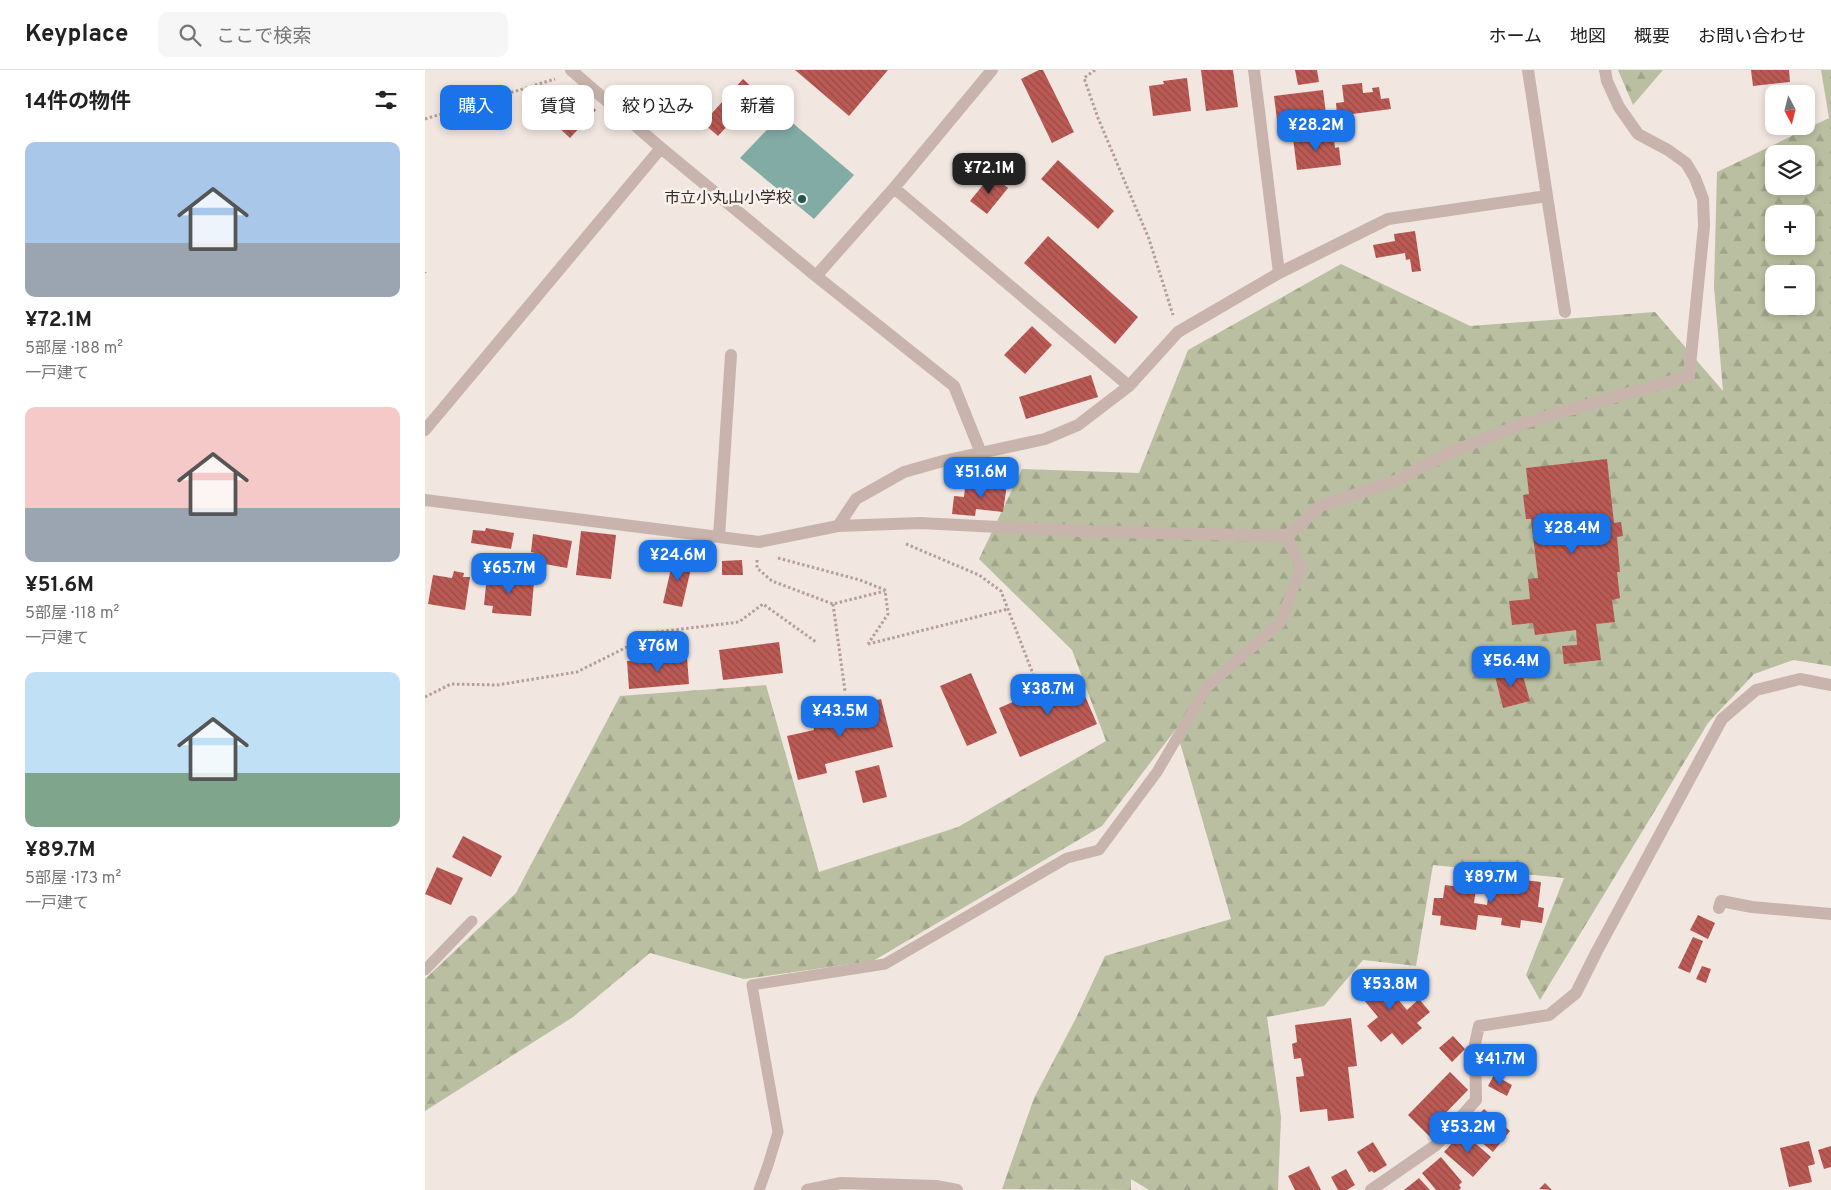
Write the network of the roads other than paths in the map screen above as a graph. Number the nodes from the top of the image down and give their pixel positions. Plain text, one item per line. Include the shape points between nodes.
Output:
1 (992, 70) edge
2 (1254, 70) edge
3 (1528, 70) edge
4 (1605, 70) edge
5 (573, 71) edge
6 (661, 148) junction
7 (894, 188) junction
8 (1547, 196) junction
9 (1279, 273) junction
10 (816, 276) junction
11 (1565, 312) dead end
12 (731, 355) dead end
13 (1129, 386) junction
14 (427, 425) edge
15 (981, 452) junction
16 (425, 500) edge
17 (838, 526) junction
18 (1287, 536) junction
19 (719, 537) junction
20 (1831, 684) edge
21 (1719, 908) dead end
22 (1831, 914) edge
23 (472, 921) dead end
24 (425, 970) edge
25 (759, 1190) edge
26 (807, 1190) edge
27 (957, 1190) edge
28 (1371, 1190) edge

1 - 7 street
2 - 9 street
3 - 8 street
4 - 18 street via 1619,107 1638,134 1686,163 1703,200 1704,226 1689,376 1510,428 1451,452 1395,481 1320,506
5 - 6 street
6 - 10 street
6 - 14 street
7 - 10 street
7 - 13 street
8 - 9 street via 1388,219
8 - 11 street
9 - 13 street via 1178,332
10 - 15 street via 954,386
12 - 19 street
13 - 15 street via 1078,425 1045,439
15 - 17 street via 904,472 856,498
16 - 19 street
17 - 18 street via 920,523
17 - 19 street via 758,547
18 - 25 lane via 1301,568 1280,624 1207,687 1157,772 1099,850 1067,858 885,964 751,986 777,1132
20 - 28 street via 1801,679 1756,690 1722,719 1576,993 1549,1015 1479,1026 1475,1044 1476,1100 1435,1145
21 - 22 street via 1721,900 1752,907
23 - 24 lane
26 - 27 street via 841,1184 936,1186

